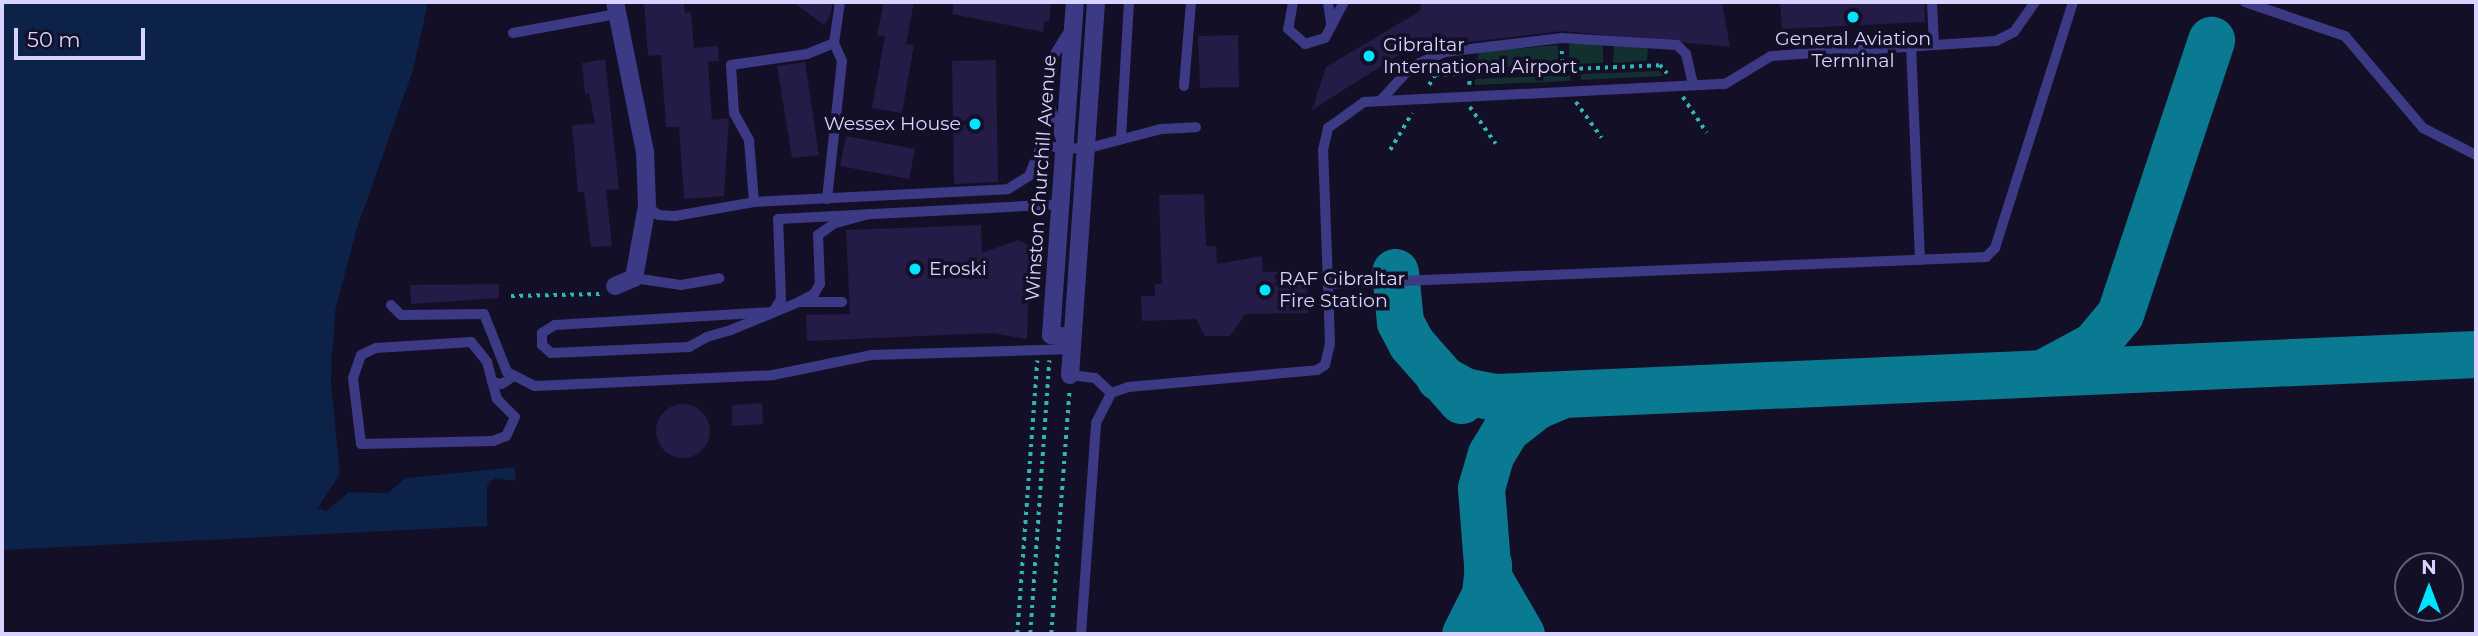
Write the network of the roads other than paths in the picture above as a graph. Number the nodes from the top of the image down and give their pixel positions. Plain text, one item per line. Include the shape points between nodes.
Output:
1 (840, 2) edge
2 (1075, 2) edge
3 (1096, 2) edge
4 (1129, 2) edge
5 (1191, 2) edge
6 (1293, 2) edge
7 (1328, 2) edge
8 (1344, 2) edge
9 (1932, 2) edge
10 (2035, 2) edge
11 (2073, 2) edge
12 (2245, 2) edge
13 (616, 8) edge
14 (1331, 25) junction
15 (513, 33) dead end
16 (834, 43) junction
17 (1934, 44) junction
18 (1911, 45) junction
19 (1693, 85) junction
20 (1184, 86) dead end
21 (1380, 100) junction
22 (1196, 127) dead end
23 (1121, 137) junction
24 (1065, 148) junction
25 (1085, 149) junction
26 (2476, 155) edge
27 (827, 199) junction
28 (754, 202) junction
29 (1060, 204) junction
30 (648, 206) junction
31 (869, 214) junction
32 (805, 218) junction
33 (818, 235) junction
34 (1920, 260) junction
35 (634, 278) junction
36 (719, 278) dead end
37 (1328, 284) junction
38 (615, 286) road end
39 (781, 291) junction
40 (799, 302) junction
41 (842, 302) dead end
42 (391, 305) dead end
43 (773, 312) junction
44 (1072, 343) junction
45 (512, 377) junction
46 (492, 382) junction
47 (1069, 382) joint
48 (1111, 393) junction
49 (1081, 634) edge

1 - 16 lane
2 - 24 street, Winston Churchill Avenue
3 - 25 street
4 - 23 lane
5 - 20 lane
6 - 14 lane via 1287,22 1297,41 1320,41
7 - 14 lane
8 - 14 lane
9 - 17 lane
10 - 17 lane via 2008,38
11 - 34 lane via 1996,248 1986,257
12 - 26 lane via 2345,36 2423,128
13 - 15 lane
13 - 30 street via 645,152
16 - 27 lane via 842,61
16 - 28 lane via 807,54 731,65 734,113 749,140
17 - 18 lane
18 - 19 lane via 1771,57 1737,80
18 - 34 lane
19 - 21 lane
19 - 21 lane via 1686,54 1677,46 1562,38 1445,52 1412,66
21 - 37 lane via 1364,102 1328,128 1323,150
22 - 23 lane
23 - 25 lane
24 - 25 lane
24 - 27 lane via 1041,146 1028,176 1008,189
24 - 29 street, Winston Churchill Avenue
25 - 44 street
27 - 28 lane
28 - 30 lane via 675,216 658,215
29 - 31 lane
29 - 44 street, Winston Churchill Avenue via 1051,335
30 - 35 street
31 - 32 lane
31 - 33 lane via 835,223
32 - 33 lane
32 - 39 lane via 778,219
33 - 40 lane via 820,284
34 - 37 lane
35 - 36 lane via 681,285
35 - 38 street
37 - 48 lane via 1330,344 1325,365 1317,370 1128,387
39 - 40 lane via 785,299
39 - 43 lane
40 - 41 lane
40 - 43 lane
42 - 45 lane via 401,316 484,314
43 - 43 lane via 676,349 551,353 544,350 541,336 555,325
44 - 45 lane via 871,355 773,374 535,386
44 - 47 street
45 - 46 lane via 502,384
46 - 46 lane via 487,362 471,342 368,350 353,370 358,441 369,447 500,439 514,426 515,417 497,400
47 - 48 lane via 1094,378
48 - 49 lane via 1096,423

